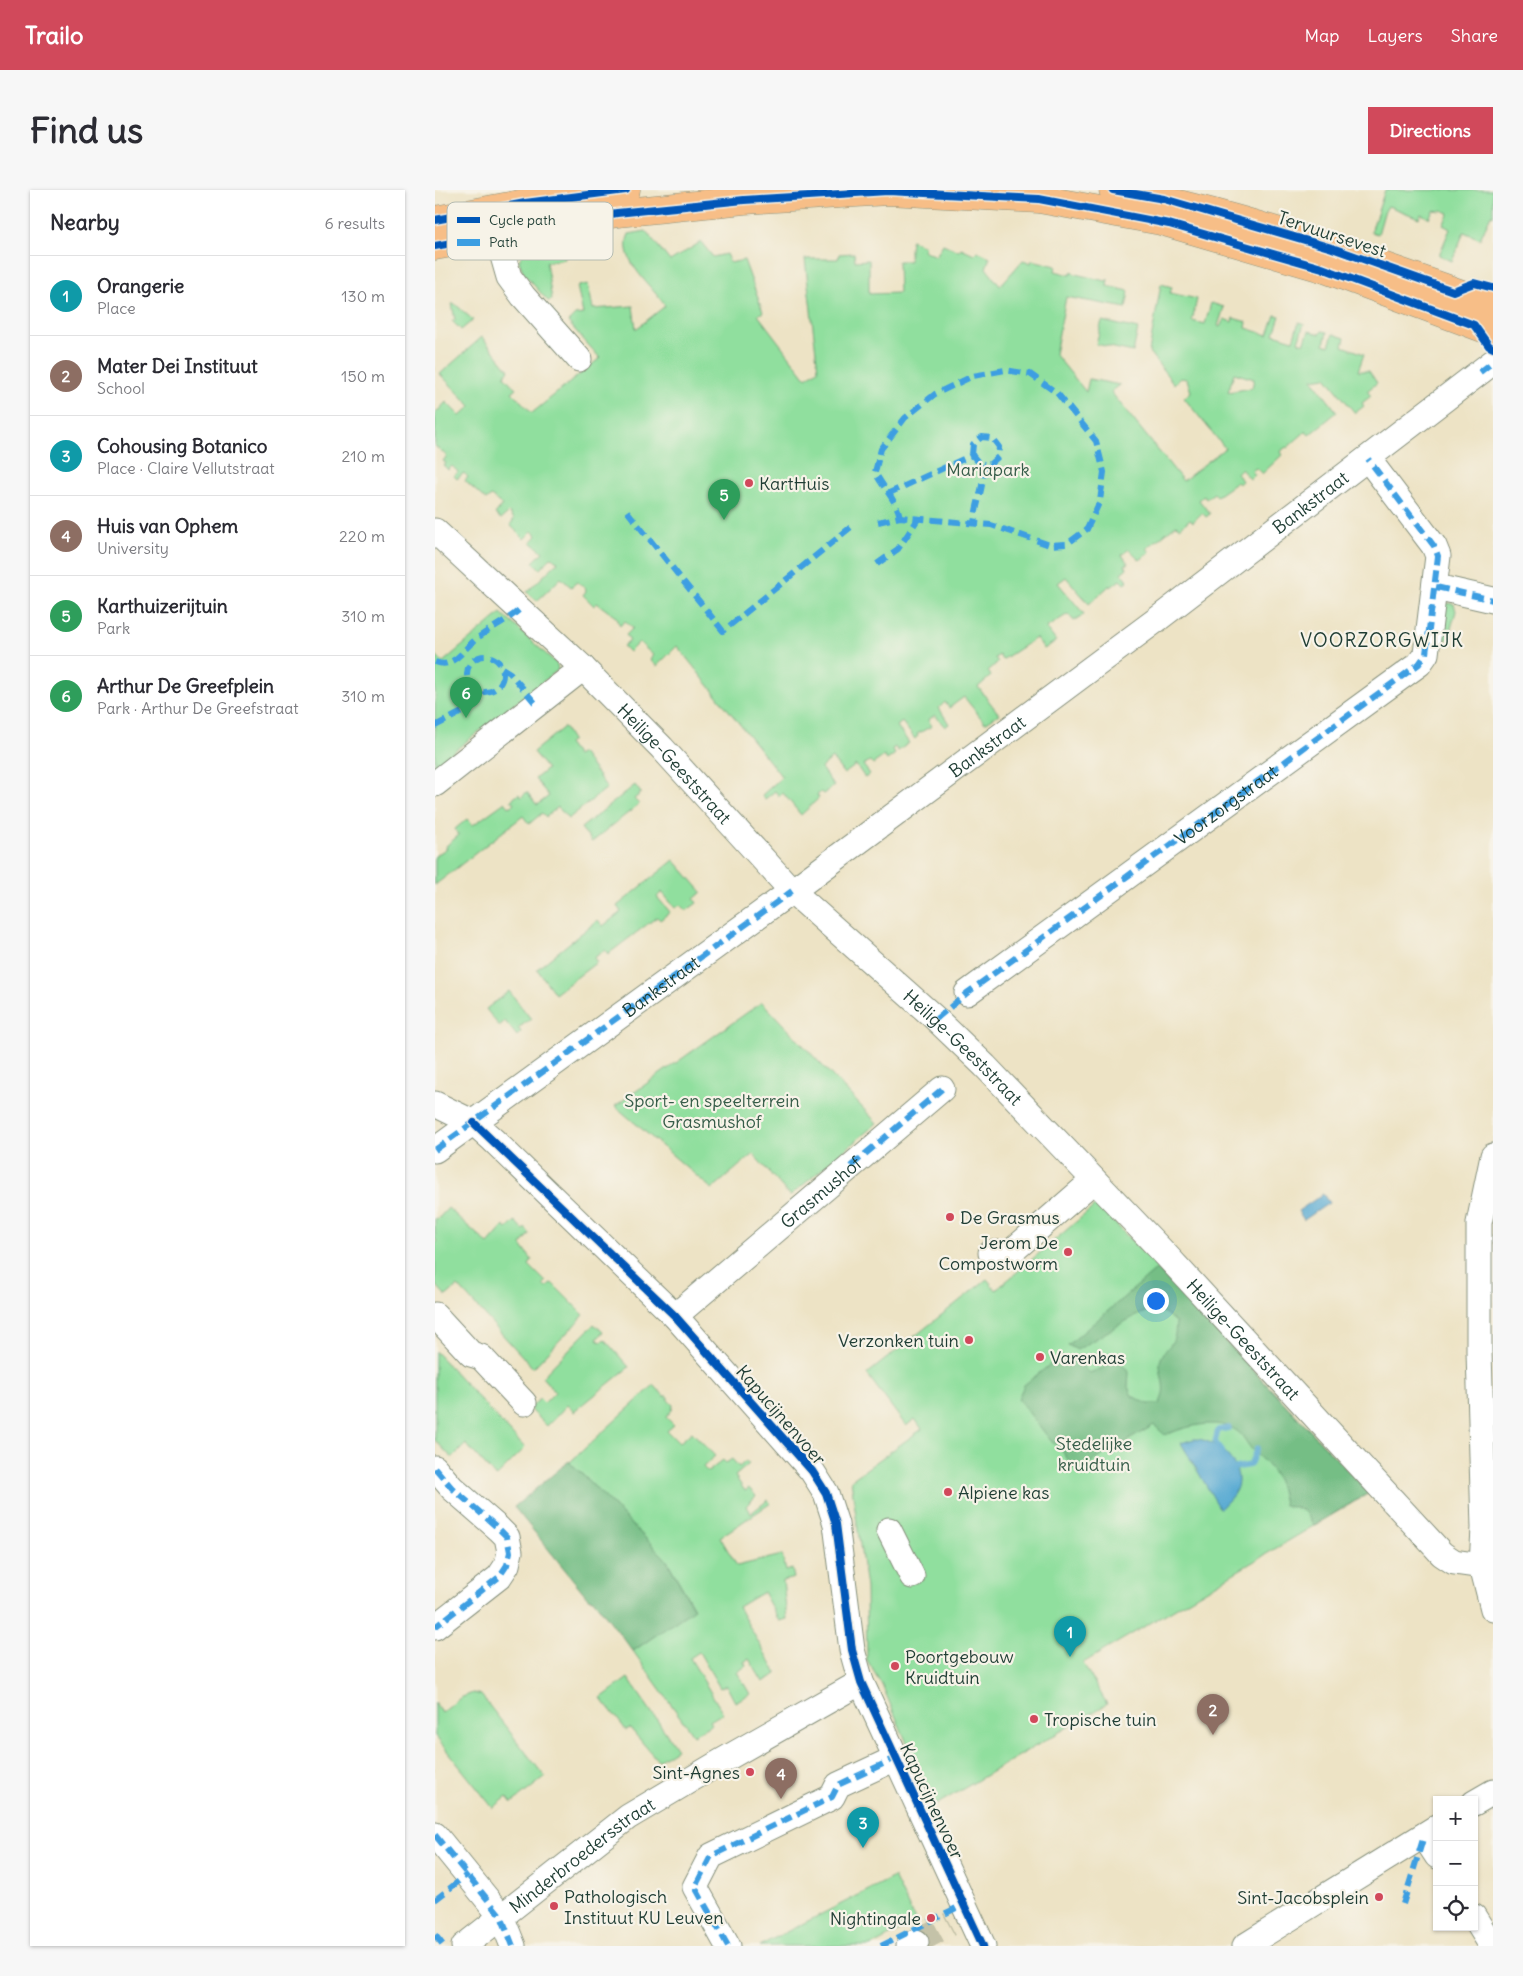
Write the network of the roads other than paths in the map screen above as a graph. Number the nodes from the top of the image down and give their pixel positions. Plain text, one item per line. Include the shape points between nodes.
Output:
1 (626, 190) edge
2 (1113, 190) edge
3 (533, 202) edge
4 (613, 214) edge
5 (504, 260) edge
6 (1493, 305) edge
7 (1493, 332) edge
8 (579, 358) dead end
9 (1493, 362) edge
10 (1368, 459) junction
11 (435, 531) edge
12 (1436, 587) junction
13 (1493, 600) edge
14 (583, 668) junction
15 (435, 784) edge
16 (792, 891) junction
17 (936, 1019) junction
18 (942, 1089) dead end
19 (435, 1104) edge
20 (474, 1123) junction
21 (435, 1150) edge
22 (1493, 1156) edge
23 (1094, 1180) junction
24 (991, 1252) dead end
25 (435, 1315) edge
26 (675, 1316) junction
27 (524, 1403) dead end
28 (435, 1468) edge
29 (889, 1530) dead end
30 (1482, 1566) junction
31 (912, 1576) dead end
32 (1493, 1609) edge
33 (435, 1626) edge
34 (861, 1682) junction
35 (896, 1758) junction
36 (1493, 1792) edge
37 (1478, 1801) edge
38 (435, 1835) edge
39 (1432, 1840) edge
40 (501, 1916) junction
41 (1478, 1923) edge
42 (464, 1946) edge
43 (513, 1946) edge
44 (728, 1946) edge
45 (983, 1946) edge
46 (1245, 1946) edge
47 (1492, 1946) edge

1 - 3 main road
2 - 6 main road, Tervuursevest via 1164,199 1332,248
4 - 7 main road, Tervuursevest via 744,200 888,191 1039,199 1161,221 1322,268
5 - 8 street via 509,277 523,296
9 - 10 street, Bankstraat
10 - 12 street, Voorzorgstraat via 1434,546 1438,556
10 - 16 street, Bankstraat
11 - 14 street, Heilige-Geeststraat
12 - 13 street
12 - 17 street, Voorzorgstraat via 1425,654 1419,664 961,997
14 - 15 street
14 - 16 street, Heilige-Geeststraat via 662,748
16 - 17 street, Heilige-Geeststraat
16 - 20 street, Bankstraat
17 - 23 street, Heilige-Geeststraat
18 - 26 street, Grasmushof
19 - 20 street, Kapucijnenvoer
20 - 21 street, Bankstraat
20 - 26 street, Kapucijnenvoer
22 - 30 street via 1479,1223
23 - 24 street via 1010,1254
23 - 30 street, Heilige-Geeststraat via 1441,1554 1454,1562
25 - 27 street
26 - 34 street, Kapucijnenvoer via 812,1471 826,1493 836,1524 851,1650
28 - 33 street via 452,1488 507,1537 510,1552 499,1577
29 - 31 street
30 - 32 street
34 - 35 street, Kapucijnenvoer
34 - 40 street, Minderbroedersstraat via 628,1817
35 - 44 street via 838,1785 832,1797 711,1856 695,1887
35 - 45 street, Kapucijnenvoer via 959,1920
36 - 37 street
38 - 40 street
39 - 46 street
40 - 42 street, Minderbroedersstraat
40 - 43 street
41 - 47 street

